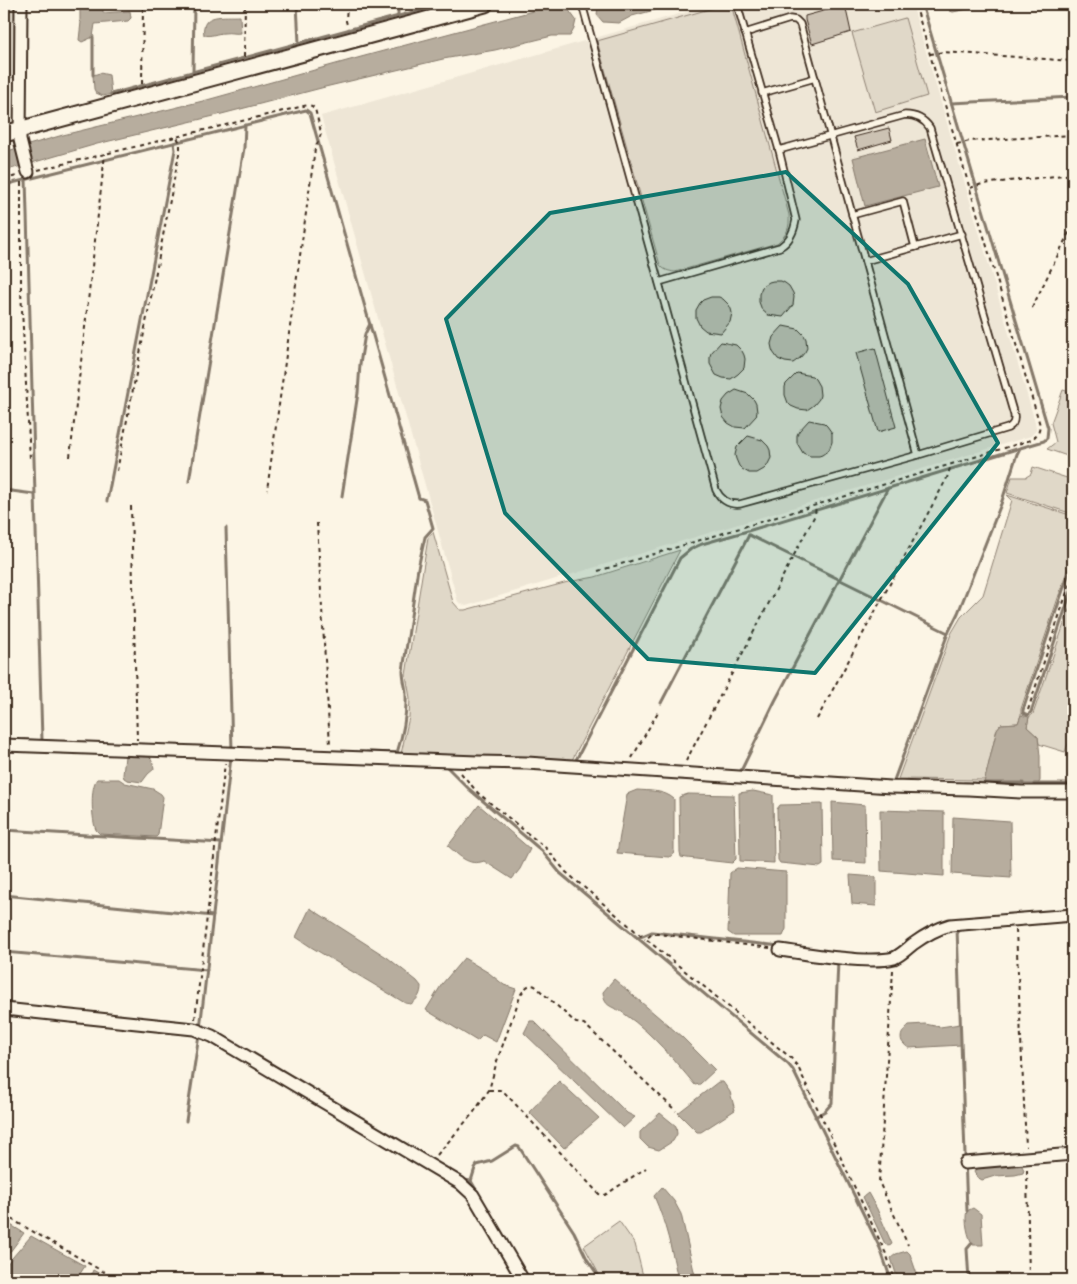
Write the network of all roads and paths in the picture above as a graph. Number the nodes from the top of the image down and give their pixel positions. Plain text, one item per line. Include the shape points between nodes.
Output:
1 (21, 4) edge
2 (143, 4) edge
3 (245, 4) edge
4 (347, 4) edge
5 (485, 4) edge
6 (582, 4) edge
7 (737, 4) edge
8 (1064, 7) dead end
9 (1073, 19) edge
10 (745, 32) junction
11 (351, 40) junction
12 (930, 54) dead end
13 (1073, 61) edge
14 (244, 69) junction
15 (815, 78) junction
16 (762, 93) junction
17 (143, 96) junction
18 (4, 134) edge
19 (20, 134) junction
20 (1073, 135) edge
21 (831, 136) junction
22 (177, 137) junction
23 (957, 144) dead end
24 (779, 150) junction
25 (105, 154) junction
26 (24, 173) junction
27 (1073, 174) edge
28 (4, 179) edge
29 (970, 188) dead end
30 (852, 214) junction
31 (1073, 224) edge
32 (962, 234) junction
33 (915, 247) junction
34 (865, 261) junction
35 (659, 282) junction
36 (1032, 308) dead end
37 (918, 455) junction
38 (70, 458) dead end
39 (30, 459) dead end
40 (951, 464) dead end
41 (117, 471) dead end
42 (267, 490) dead end
43 (816, 505) dead end
44 (131, 506) dead end
45 (317, 523) dead end
46 (1073, 574) edge
47 (659, 710) dead end
48 (1028, 710) dead end
49 (818, 719) dead end
50 (4, 745) edge
51 (137, 750) junction
52 (226, 753) junction
53 (331, 757) junction
54 (453, 761) junction
55 (626, 769) junction
56 (682, 773) junction
57 (1073, 792) edge
58 (1073, 915) edge
59 (1016, 920) junction
60 (646, 939) junction
61 (780, 950) joint
62 (893, 958) junction
63 (4, 1009) edge
64 (194, 1029) junction
65 (489, 1090) junction
66 (676, 1110) dead end
67 (1073, 1154) edge
68 (1026, 1158) junction
69 (965, 1163) dead end
70 (429, 1165) junction
71 (646, 1168) dead end
72 (4, 1216) edge
73 (908, 1246) dead end
74 (118, 1280) edge
75 (523, 1280) edge
76 (895, 1280) edge
77 (1029, 1280) edge

1 - 19 street
2 - 17 path
3 - 14 path
4 - 11 path via 346,21
5 - 11 street
6 - 35 lane
7 - 10 lane
8 - 9 path
10 - 15 lane via 796,20 800,24
10 - 16 lane
11 - 14 street
12 - 13 path via 944,52
14 - 17 street
15 - 16 lane
15 - 21 lane
16 - 24 lane
17 - 19 street
18 - 19 street
19 - 26 street
20 - 23 path
21 - 24 lane
21 - 30 lane
21 - 32 lane via 905,115 923,119 930,128
22 - 25 path
22 - 41 path via 180,149
22 - 42 path via 308,105 315,109 320,128
24 - 35 lane via 796,220 788,242
25 - 26 path
25 - 38 path
26 - 28 path
26 - 39 path via 21,291
27 - 29 path
30 - 33 lane via 903,201
30 - 34 lane
31 - 36 path
32 - 33 lane
32 - 37 lane via 1014,420 1008,428
33 - 34 lane
34 - 37 lane
35 - 37 lane via 716,490 724,500 740,504
40 - 49 path via 947,478
43 - 56 path via 815,515
44 - 51 path
45 - 53 path
46 - 48 path
47 - 55 path
50 - 51 street
51 - 52 street
52 - 53 street
52 - 64 path
53 - 54 street
54 - 55 street
54 - 60 path via 478,793 539,842 566,872
55 - 56 street
56 - 57 street via 891,787
58 - 59 street
59 - 62 street via 940,928
59 - 68 path
60 - 61 path via 658,934
60 - 76 path via 798,1067 883,1247
61 - 62 street via 861,960
62 - 73 path via 879,1182
63 - 64 street
64 - 70 street via 212,1036
65 - 66 path via 521,994 532,984 576,1022 584,1024
65 - 70 path
65 - 71 path via 505,1093 599,1194 605,1195
67 - 68 street
68 - 69 street
68 - 77 path
70 - 75 street via 460,1183 473,1196
72 - 74 path

